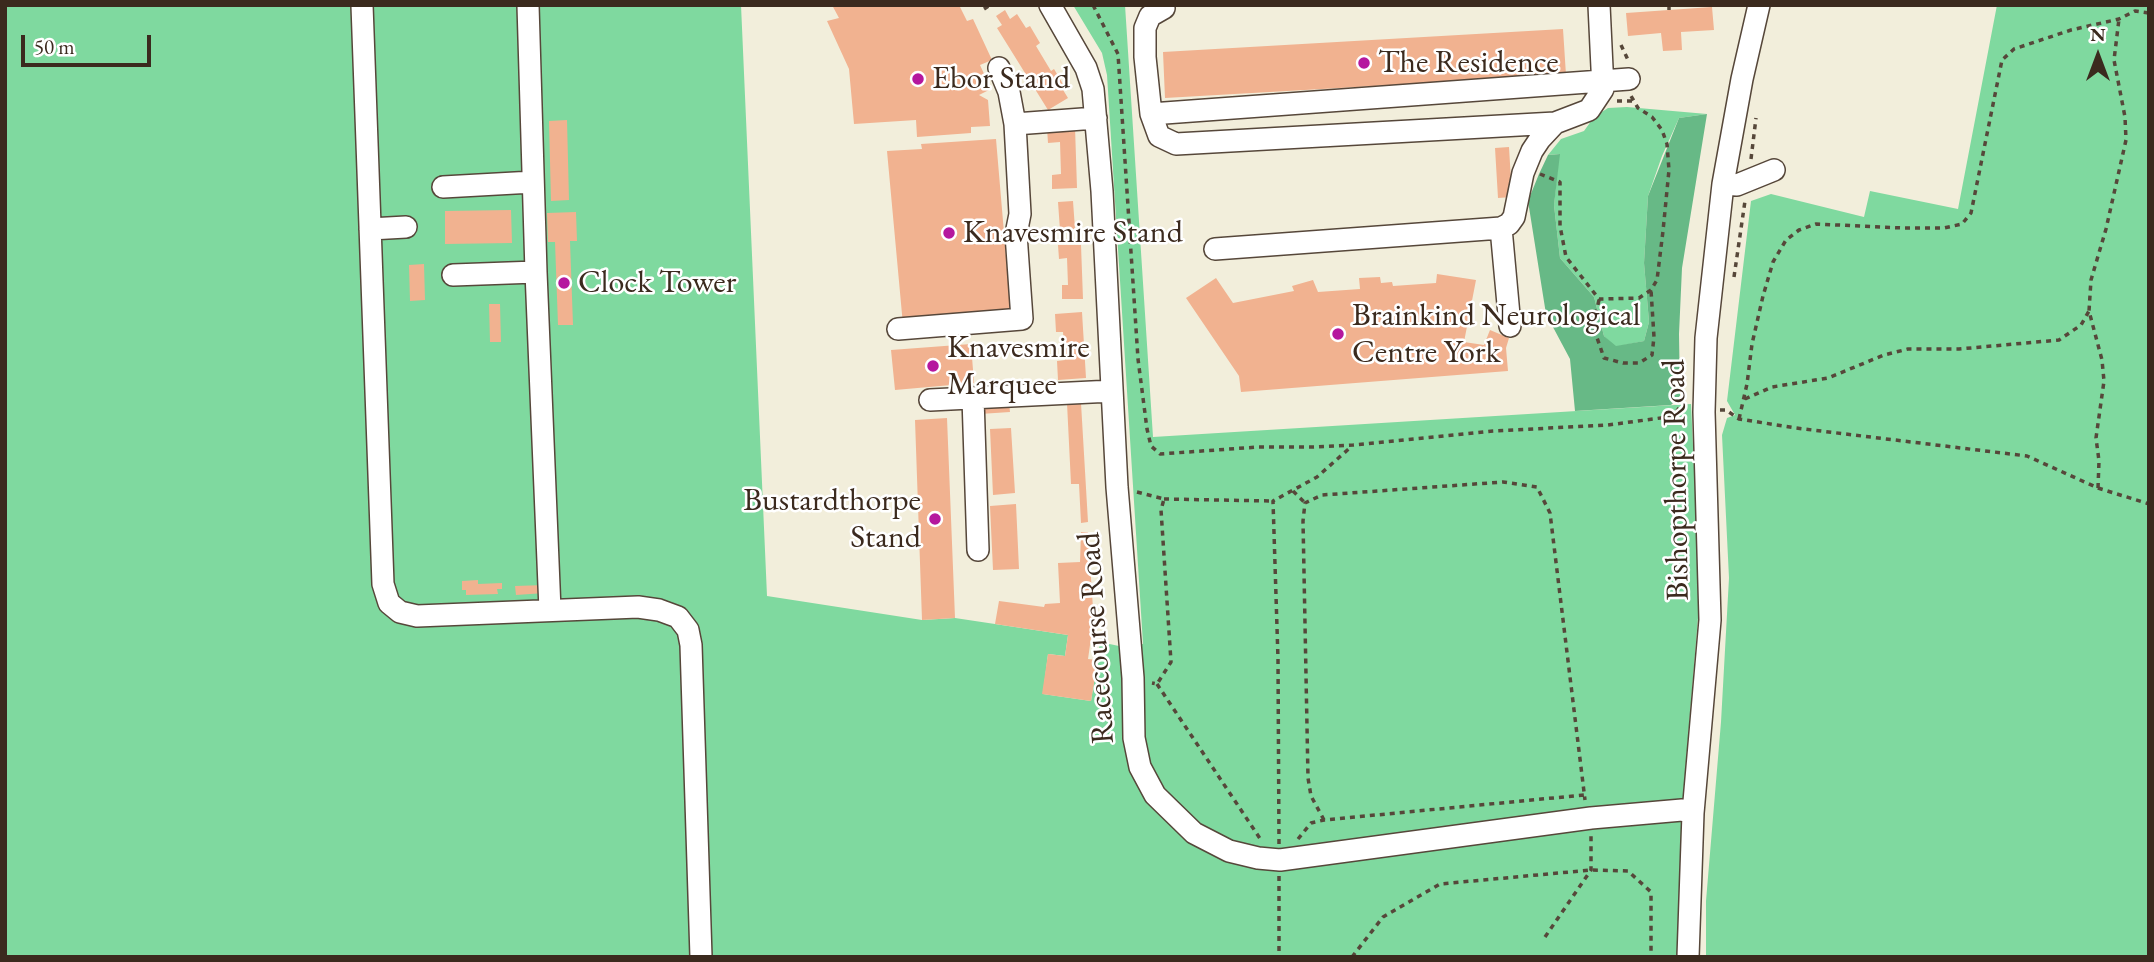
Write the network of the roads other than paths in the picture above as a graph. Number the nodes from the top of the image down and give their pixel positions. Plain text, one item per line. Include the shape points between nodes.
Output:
1 (362, 5) edge
2 (528, 5) edge
3 (1050, 5) edge
4 (1599, 5) edge
5 (1759, 5) edge
6 (1164, 8) dead end
7 (999, 68) dead end
8 (1629, 79) road end
9 (1603, 81) junction
10 (1142, 115) junction
11 (1096, 118) junction
12 (1555, 123) junction
13 (1015, 124) junction
14 (1774, 170) dead end
15 (533, 182) junction
16 (1723, 184) junction
17 (443, 187) dead end
18 (406, 227) dead end
19 (1501, 228) junction
20 (370, 229) junction
21 (1216, 249) dead end
22 (536, 272) junction
23 (453, 275) dead end
24 (1510, 326) dead end
25 (898, 329) dead end
26 (1112, 391) junction
27 (973, 398) junction
28 (930, 400) dead end
29 (978, 550) dead end
30 (550, 610) junction
31 (1693, 813) junction
32 (701, 957) edge
33 (1688, 957) edge

1 - 20 street
2 - 15 street
3 - 11 street, Racecourse Road via 1086,68
4 - 9 street
5 - 16 street, Bishopthorpe Road
6 - 10 street via 1150,16 1145,28
7 - 13 street
8 - 9 street
9 - 10 street
9 - 12 street via 1589,110
10 - 12 street via 1159,136 1176,144
11 - 13 street
11 - 26 street, Racecourse Road
12 - 19 street via 1532,150 1514,218
13 - 25 street via 1022,318
14 - 16 street via 1737,185
15 - 17 street
15 - 22 street
16 - 31 street, Bishopthorpe Road via 1706,338 1710,620
18 - 20 street
19 - 21 street
19 - 24 street
20 - 30 street via 383,584 389,603 400,612 418,616
22 - 23 street
22 - 30 street
26 - 27 street
26 - 31 street, Racecourse Road via 1133,678 1133,738 1154,795 1194,833 1229,850 1258,858 1288,859 1591,818 1682,810
27 - 28 street
27 - 29 street
30 - 32 street via 659,610 678,617 688,630
31 - 33 street, Bishopthorpe Road

